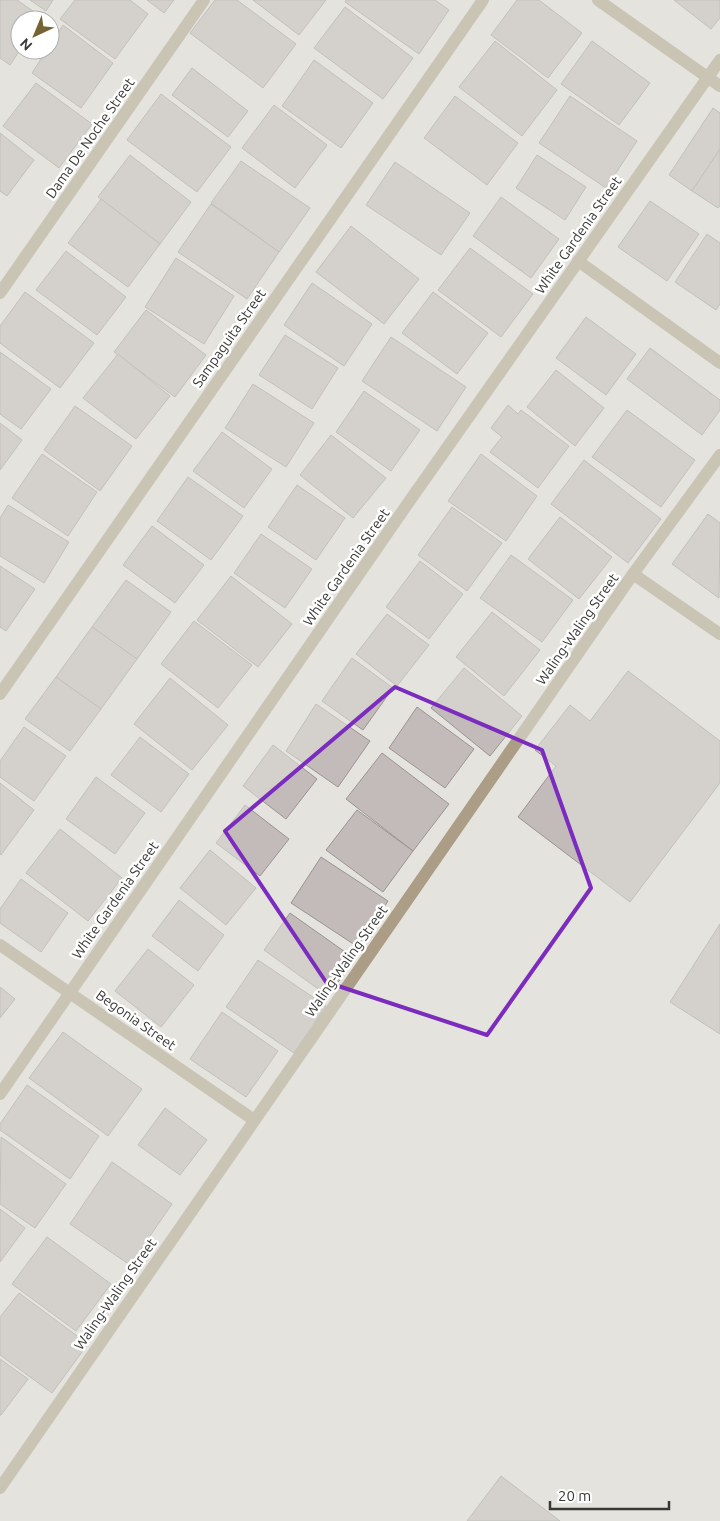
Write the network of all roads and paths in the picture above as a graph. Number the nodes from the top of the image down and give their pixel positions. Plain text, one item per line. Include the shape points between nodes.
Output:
1 (204, 0) edge
2 (483, 0) edge
3 (598, 0) edge
4 (720, 60) edge
5 (708, 78) junction
6 (720, 86) edge
7 (578, 261) junction
8 (0, 294) edge
9 (720, 363) edge
10 (720, 455) edge
11 (633, 574) junction
12 (720, 634) edge
13 (0, 694) edge
14 (0, 945) edge
15 (70, 993) junction
16 (0, 1094) edge
17 (254, 1120) junction
18 (0, 1488) edge

1 - 8 street, Dama De Noche Street
2 - 13 street, Sampaguita Street
3 - 5 street
4 - 5 street, White Gardenia Street
5 - 6 street
5 - 7 street, White Gardenia Street
7 - 9 street
7 - 15 street, White Gardenia Street
10 - 11 street, Waling-Waling Street
11 - 12 street
11 - 17 street, Waling-Waling Street
14 - 15 street, Begonia Street
15 - 16 street, White Gardenia Street
15 - 17 street, Begonia Street
17 - 18 street, Waling-Waling Street

